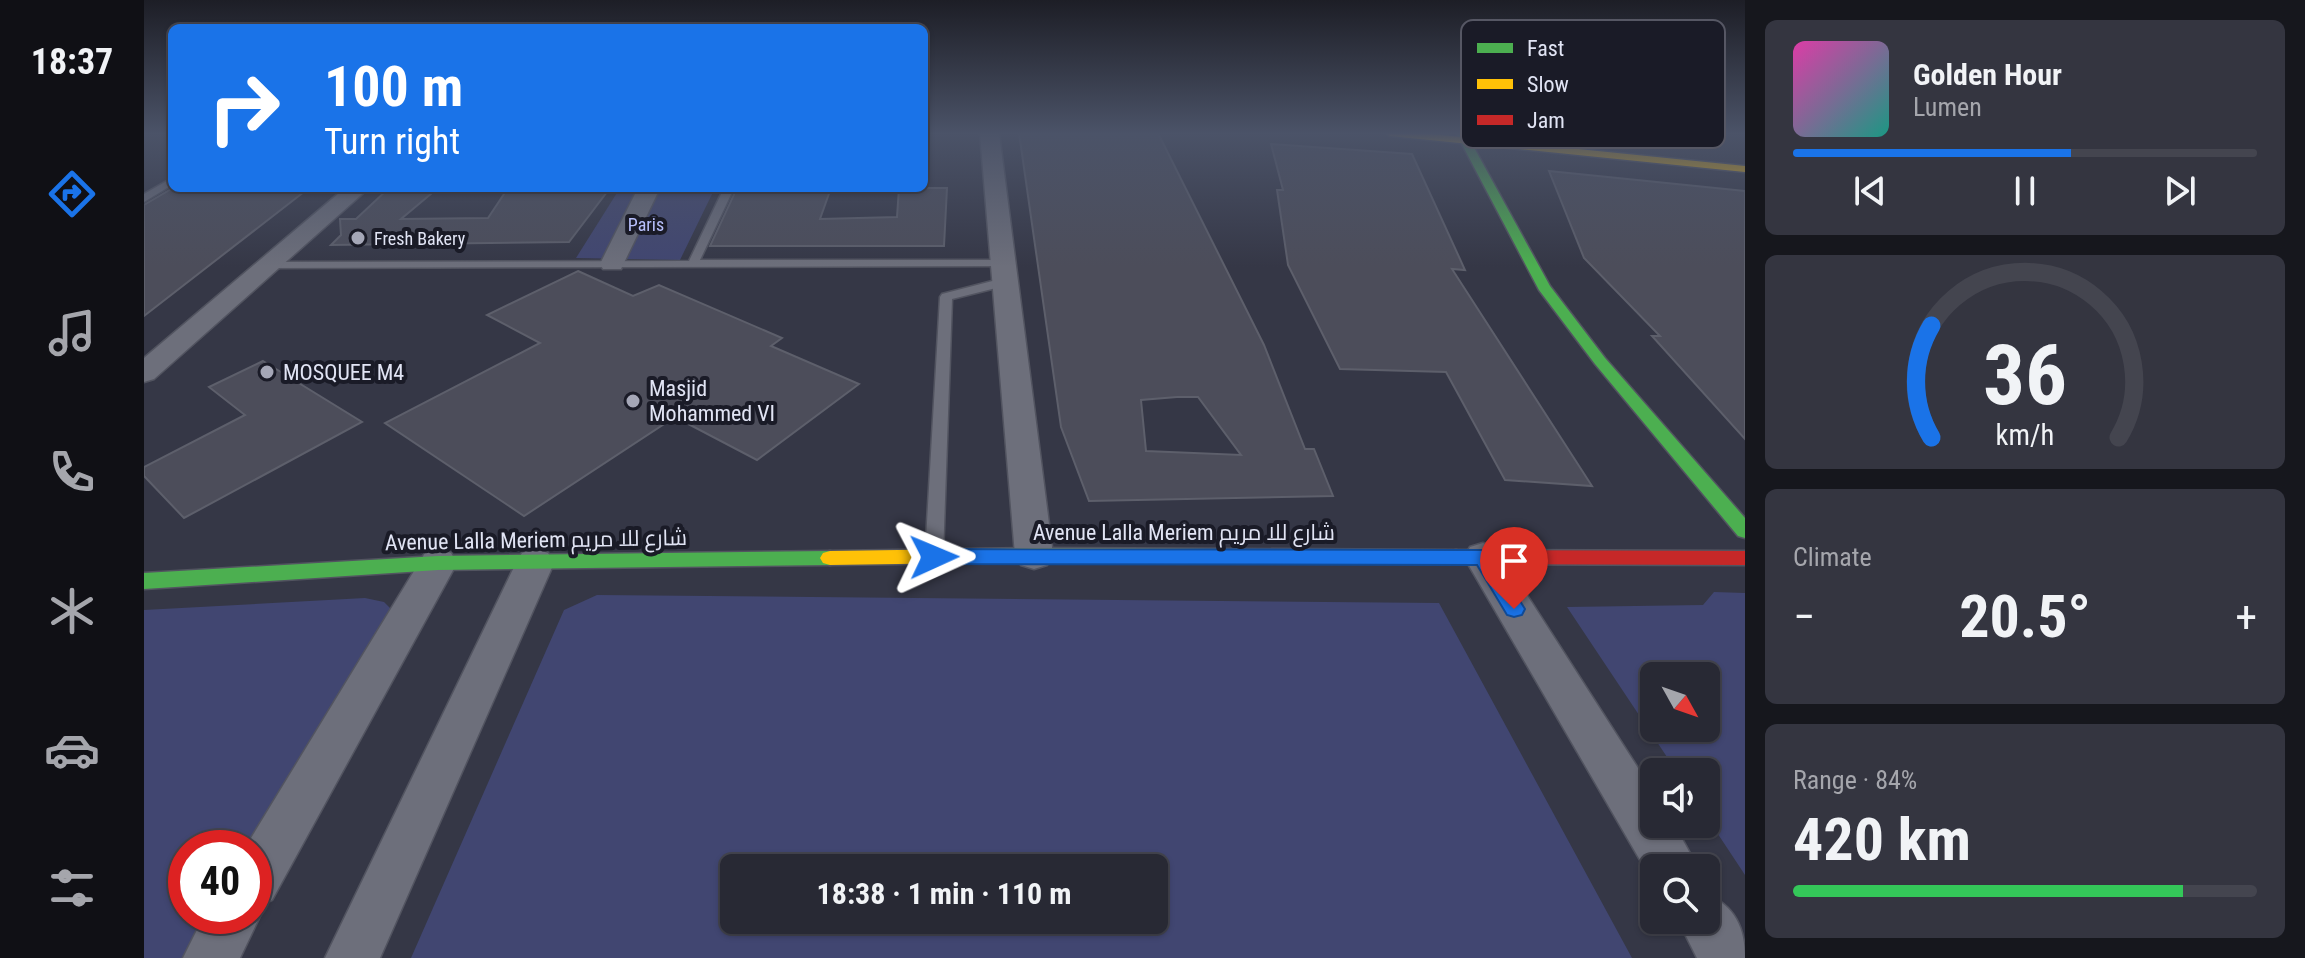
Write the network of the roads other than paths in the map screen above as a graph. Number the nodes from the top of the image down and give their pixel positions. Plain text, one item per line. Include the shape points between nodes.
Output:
1 (993, 178) edge
2 (1485, 178) edge
3 (168, 184) edge
4 (353, 192) edge
5 (647, 192) edge
6 (727, 192) edge
7 (144, 199) edge
8 (612, 264) junction
9 (693, 264) junction
10 (269, 265) junction
11 (1003, 273) junction
12 (144, 373) edge
13 (1745, 531) edge
14 (1034, 555) junction
15 (934, 557) junction
16 (1483, 557) junction
17 (1745, 558) edge
18 (438, 563) junction
19 (535, 563) junction
20 (144, 581) edge
21 (272, 851) edge
22 (1664, 854) edge
23 (224, 934) edge
24 (1713, 934) edge
25 (210, 958) edge
26 (352, 958) edge
27 (1728, 958) edge

1 - 11 street
2 - 13 street via 1544,287
3 - 7 lane
4 - 10 street
5 - 8 street
6 - 9 lane
8 - 9 lane
8 - 10 lane
9 - 11 lane
10 - 12 street
11 - 14 street
11 - 15 lane via 946,297
14 - 15 street, Avenue Lalla Meriem شارع للا مريم
14 - 16 street, Avenue Lalla Meriem شارع للا مريم
15 - 19 street, Avenue Lalla Meriem شارع للا مريم
16 - 17 street, Avenue Lalla Meriem شارع للا مريم
16 - 22 street
18 - 19 street, Avenue Lalla Meriem شارع للا مريم
18 - 20 street, Avenue Lalla Meriem شارع للا مريم
18 - 21 street
19 - 26 street
23 - 25 street
24 - 27 street

